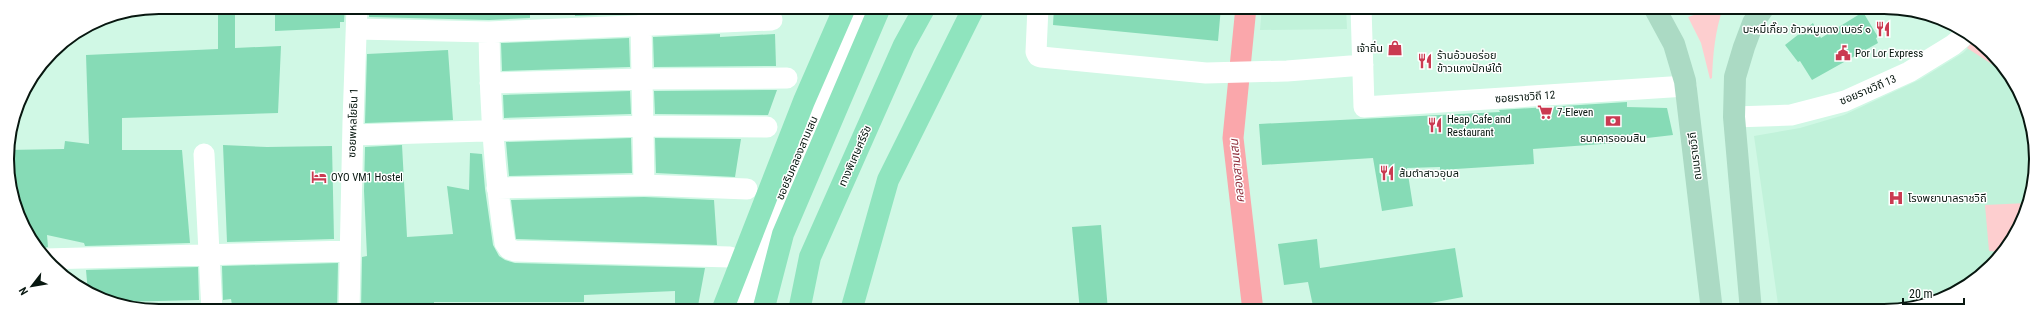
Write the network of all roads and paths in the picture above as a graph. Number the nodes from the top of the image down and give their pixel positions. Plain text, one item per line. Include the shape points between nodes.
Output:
1 (357, 14) edge
2 (842, 14) edge
3 (858, 14) edge
4 (877, 14) edge
5 (921, 14) edge
6 (971, 14) edge
7 (1038, 14) edge
8 (1361, 14) edge
9 (1659, 14) edge
10 (1760, 14) edge
11 (772, 20) dead end
12 (641, 25) junction
13 (357, 29) junction
14 (489, 32) junction
15 (1963, 37) edge
16 (1363, 65) junction
17 (787, 78) dead end
18 (641, 79) junction
19 (490, 83) junction
20 (1686, 86) junction
21 (1734, 117) junction
22 (643, 126) junction
23 (767, 127) dead end
24 (492, 132) junction
25 (353, 134) junction
26 (804, 142) junction
27 (204, 154) dead end
28 (783, 156) junction
29 (644, 185) junction
30 (497, 188) junction
31 (747, 190) dead end
32 (350, 251) junction
33 (209, 256) junction
34 (730, 257) dead end
35 (54, 260) edge
36 (212, 304) edge
37 (349, 304) edge
38 (725, 304) edge
39 (742, 304) edge
40 (765, 304) edge
41 (800, 304) edge
42 (853, 304) edge
43 (1711, 304) edge
44 (1750, 304) edge

1 - 13 street, ซอยพหลโยธิน 1
2 - 28 highway
3 - 26 street, ซอยริมคลองสามเสน
4 - 40 highway via 783,234
5 - 41 highway, ทางพิเศษศรีรัช via 904,45 810,258
6 - 42 highway via 888,180
7 - 16 street via 1036,52 1041,57 1206,72 1287,71
8 - 16 street
9 - 20 main road, ถนนราชวิถี via 1674,44
10 - 21 main road via 1751,29 1736,76
11 - 12 street
12 - 14 street
12 - 18 street
13 - 14 street
13 - 25 street, ซอยพหลโยธิน 1
14 - 19 street
15 - 21 street, ซอยราชวิถี 13 via 1909,72 1845,101 1791,115
16 - 20 street, ซอยราชวิถี 12 via 1364,107
17 - 18 street
18 - 19 street
18 - 22 street
19 - 24 street
20 - 43 main road, ถนนราชวิถี
21 - 44 main road
22 - 23 street
22 - 24 street
22 - 29 street
24 - 25 street
24 - 30 street
25 - 32 street, ซอยพหลโยธิน 1
26 - 28 highway
26 - 39 street, ซอยริมคลองสามเสน
27 - 33 street
28 - 38 highway
29 - 30 street
29 - 31 street
30 - 34 street via 505,243 509,249
32 - 33 street
32 - 37 street, ซอยพหลโยธิน 1
33 - 35 street
33 - 36 street

